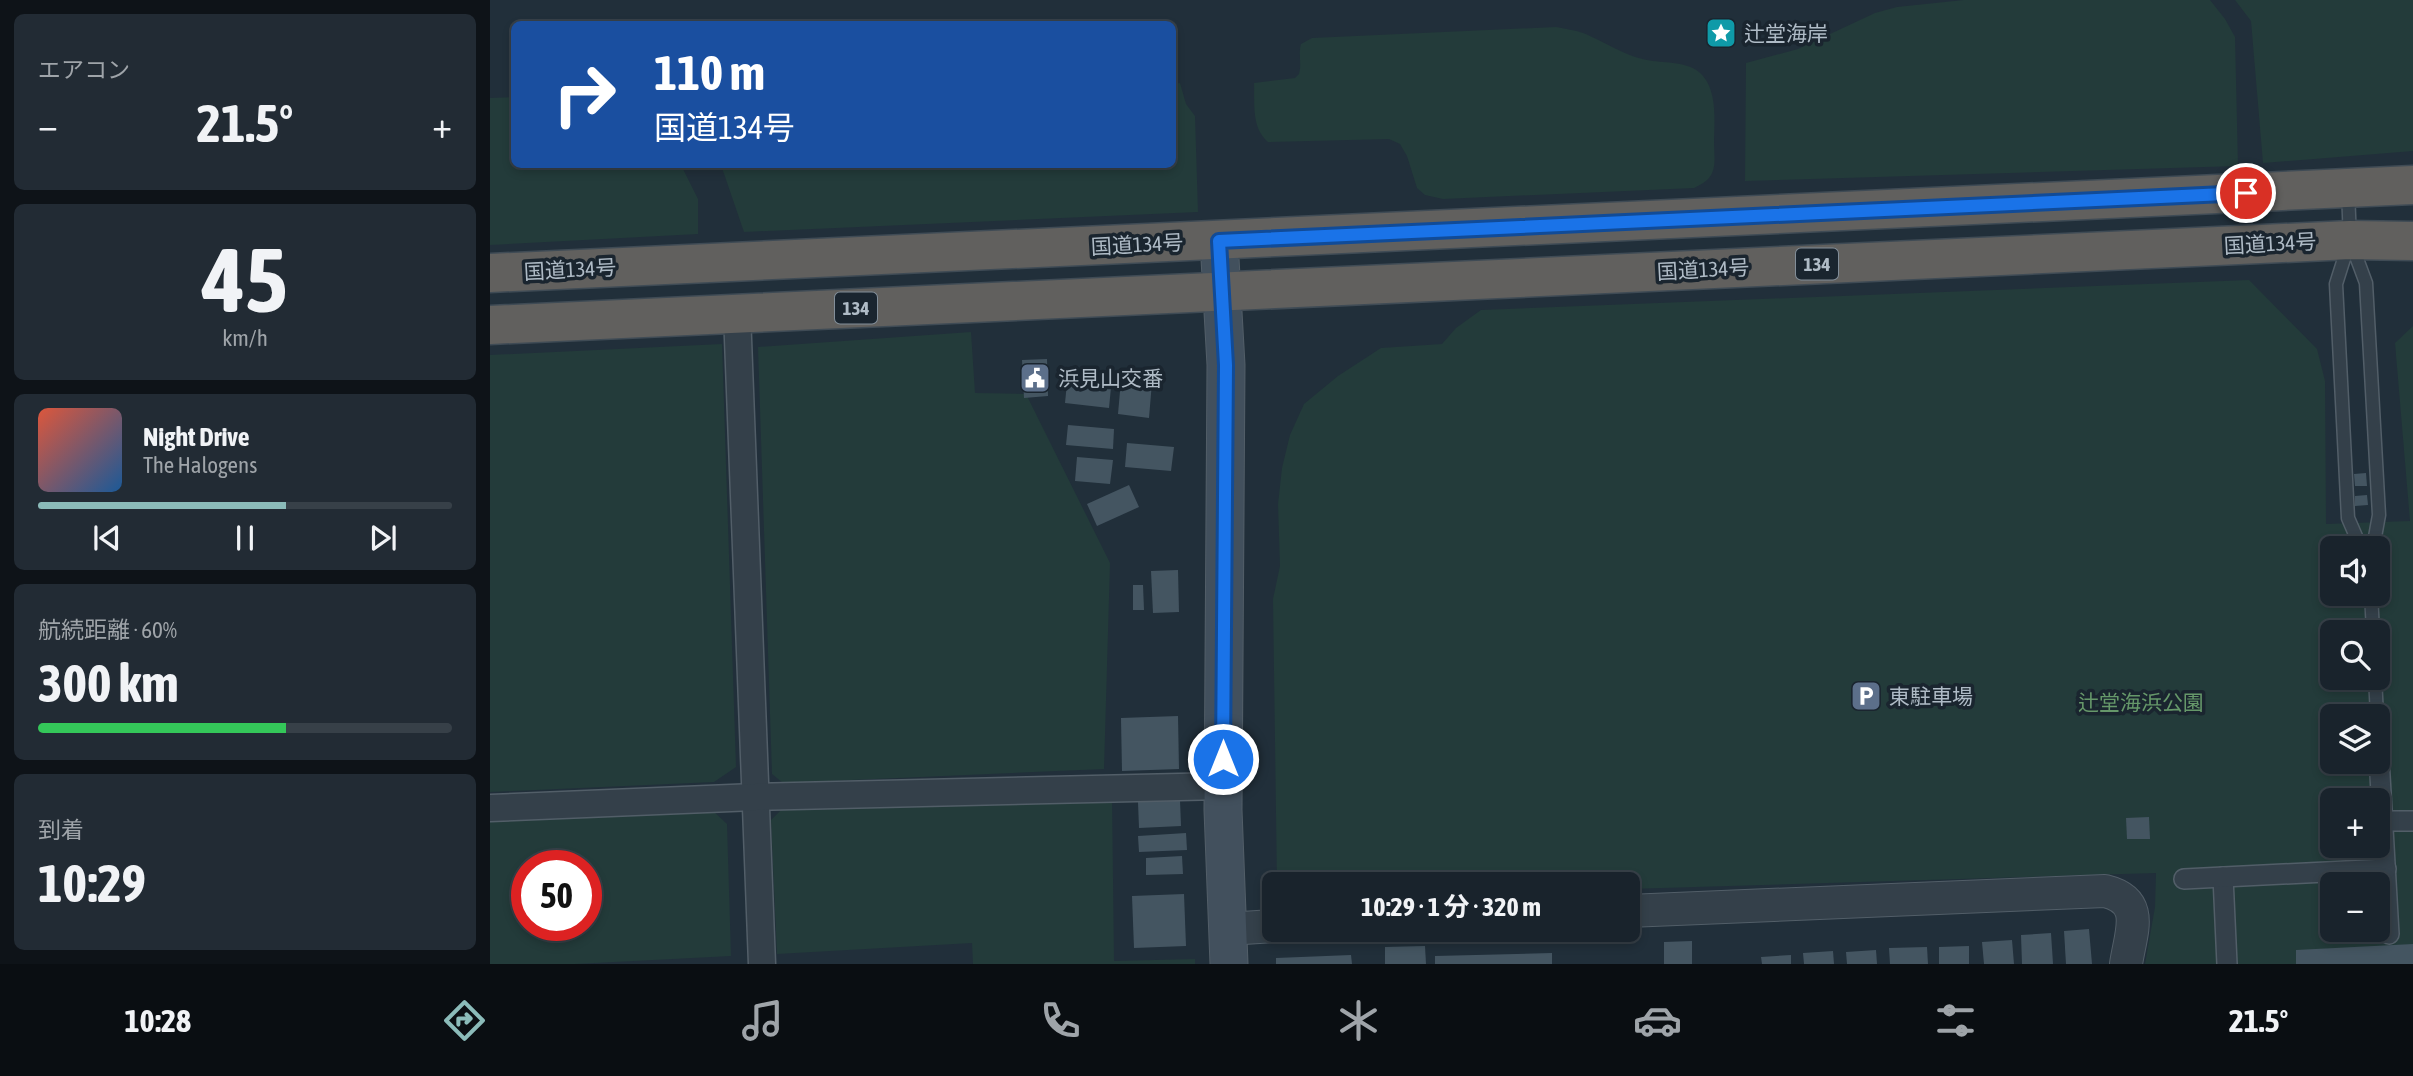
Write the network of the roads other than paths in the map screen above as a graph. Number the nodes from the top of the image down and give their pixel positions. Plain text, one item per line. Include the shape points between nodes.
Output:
1 (2413, 185) edge
2 (2348, 188) junction
3 (1724, 217) junction
4 (2350, 240) junction
5 (1219, 241) junction
6 (2413, 241) edge
7 (1727, 268) junction
8 (490, 273) edge
9 (1222, 291) junction
10 (737, 313) junction
11 (490, 325) edge
12 (2356, 536) edge
13 (2375, 536) edge
14 (1223, 786) junction
15 (755, 797) junction
16 (490, 808) edge
17 (2390, 821) edge
18 (2413, 821) edge
19 (2385, 858) edge
20 (2386, 869) junction
21 (2386, 872) edge
22 (2223, 877) junction
23 (2184, 879) dead end
24 (1640, 910) edge
25 (1262, 931) edge
26 (1228, 946) edge
27 (762, 964) edge
28 (2126, 964) edge
29 (2227, 964) edge

1 - 2 highway, 国道134号
2 - 3 highway, 国道134号
2 - 4 lane
3 - 5 highway, 国道134号
3 - 7 highway
4 - 6 highway, 国道134号 / 134
4 - 7 highway, 国道134号 / 134
4 - 12 lane via 2336,284 2348,518
4 - 13 lane via 2366,283 2379,515
5 - 8 highway, 国道134号
5 - 9 main road
7 - 9 highway, 国道134号 / 134
9 - 10 highway, 国道134号 / 134
9 - 14 main road via 1226,365
10 - 11 highway, 国道134号 / 134
10 - 15 street
14 - 15 street
14 - 26 main road
15 - 16 street
15 - 27 street
17 - 18 street
19 - 20 street
20 - 21 street
20 - 22 street
22 - 23 street
22 - 29 street
24 - 28 street via 2105,891 2127,901 2133,913
25 - 26 street

